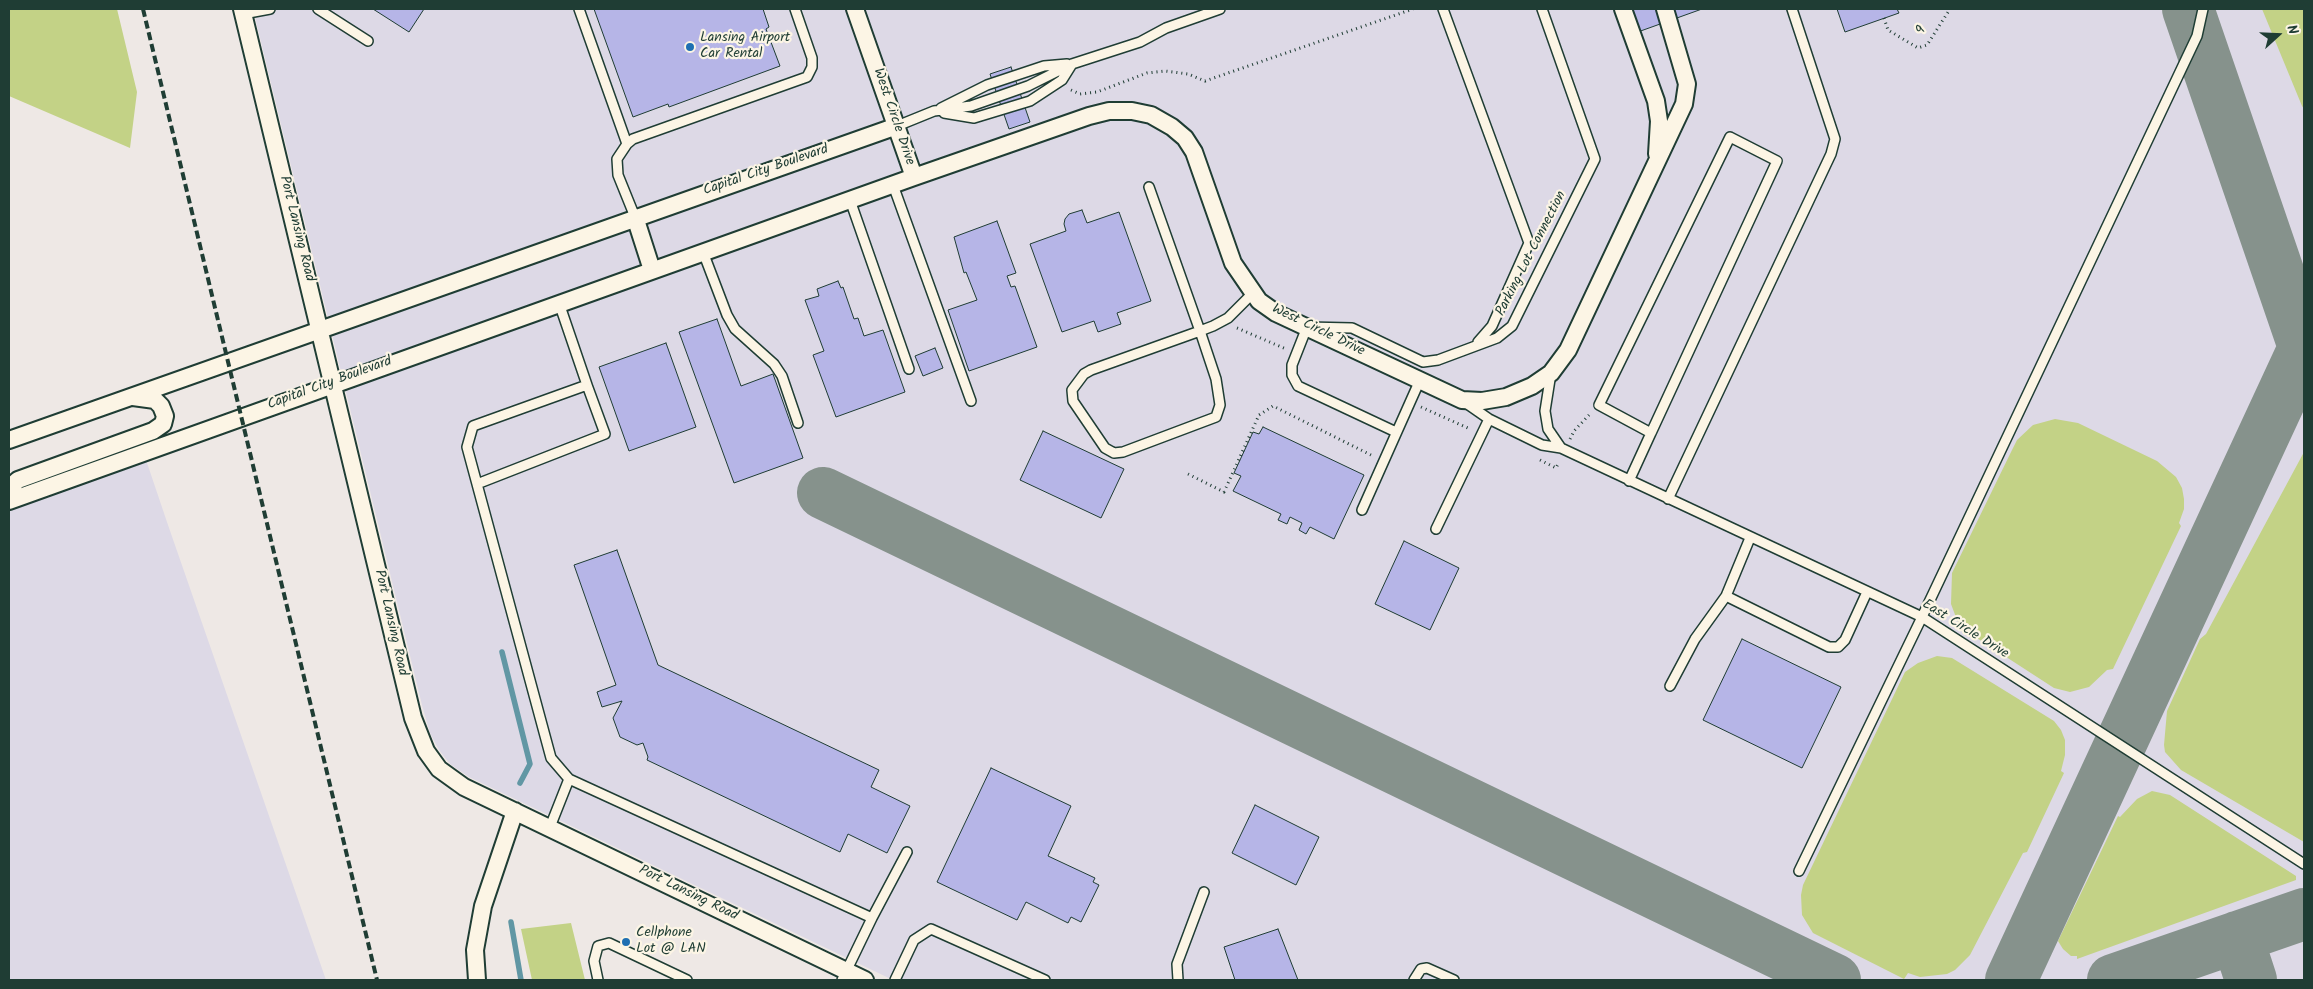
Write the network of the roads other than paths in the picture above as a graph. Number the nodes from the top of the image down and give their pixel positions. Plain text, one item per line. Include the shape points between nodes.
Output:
1 (270, 9) edge
2 (318, 9) edge
3 (579, 9) edge
4 (795, 9) edge
5 (855, 9) edge
6 (1220, 9) edge
7 (1443, 9) edge
8 (1542, 9) edge
9 (1623, 9) edge
10 (1665, 9) edge
11 (1792, 9) edge
12 (2203, 9) edge
13 (243, 11) edge
14 (368, 41) dead end
15 (1072, 64) junction
16 (934, 111) junction
17 (897, 126) junction
18 (627, 144) junction
19 (1656, 161) junction
20 (914, 177) junction
21 (893, 185) junction
22 (1149, 187) dead end
23 (850, 200) junction
24 (635, 217) junction
25 (703, 252) junction
26 (652, 270) junction
27 (1253, 293) junction
28 (560, 303) junction
29 (1307, 327) junction
30 (320, 330) junction
31 (1200, 331) junction
32 (1472, 347) junction
33 (909, 369) dead end
34 (1551, 373) junction
35 (1420, 380) junction
36 (333, 384) junction
37 (587, 385) junction
38 (130, 397) junction
39 (1462, 400) junction
40 (971, 401) dead end
41 (1489, 418) junction
42 (798, 424) dead end
43 (1396, 432) junction
44 (1651, 433) junction
45 (9, 440) edge
46 (1561, 448) junction
47 (1629, 481) junction
48 (477, 484) junction
49 (9, 488) edge
50 (1668, 500) junction
51 (9, 501) edge
52 (1362, 510) dead end
53 (1436, 529) dead end
54 (1750, 538) junction
55 (1867, 592) junction
56 (1726, 596) junction
57 (1922, 617) junction
58 (1670, 686) dead end
59 (569, 779) junction
60 (515, 811) junction
61 (550, 827) junction
62 (907, 852) dead end
63 (2304, 864) edge
64 (1799, 870) dead end
65 (1204, 892) dead end
66 (872, 918) junction
67 (844, 976) edge
68 (477, 980) edge
69 (598, 980) edge
70 (687, 980) edge
71 (865, 980) edge
72 (895, 980) edge
73 (1045, 980) edge
74 (1178, 980) edge
75 (1414, 980) edge
76 (1454, 980) edge

1 - 13 lane
2 - 14 lane
3 - 18 lane
4 - 18 lane via 812,58 807,77 633,139
5 - 17 street, West Circle Drive
6 - 15 lane via 1166,28 1140,42
7 - 32 lane via 1529,243 1492,326
8 - 32 lane, Parking Lot Connection via 1595,159 1512,326 1497,338
9 - 19 street via 1656,101 1659,121
10 - 19 street, West Circle Drive via 1687,84 1684,104
11 - 50 lane via 1835,140
12 - 57 lane via 2197,36
13 - 30 street, Port Lansing Road
15 - 16 lane via 1028,86 970,106
15 - 16 lane via 1044,66 987,85
15 - 16 lane via 1062,80 1042,95 1012,107 974,118
16 - 17 lane
17 - 20 street, West Circle Drive
17 - 24 street, Capital City Boulevard
18 - 24 lane via 617,159 618,175
19 - 34 street, West Circle Drive via 1568,350
20 - 21 street, Capital City Boulevard
20 - 27 street, West Circle Drive via 1089,116 1109,111 1151,115 1185,138 1194,152 1233,263
21 - 23 street, Capital City Boulevard
21 - 40 lane
22 - 31 lane
23 - 25 street, Capital City Boulevard
23 - 33 lane
24 - 26 street
24 - 30 street, Capital City Boulevard
25 - 26 street, Capital City Boulevard
25 - 42 lane via 731,322 782,376
26 - 28 street, Capital City Boulevard
27 - 29 street, West Circle Drive via 1259,302
27 - 31 lane via 1228,318
28 - 36 street, Capital City Boulevard
28 - 37 lane
29 - 32 lane, Parking Lot Connection via 1352,328 1423,362
29 - 35 street, West Circle Drive
29 - 43 lane via 1292,365 1292,375 1298,386
30 - 36 street, Port Lansing Road
30 - 38 street, Capital City Boulevard
31 - 31 lane via 1084,374 1072,390 1073,401 1105,448 1114,453 1123,452 1216,417 1219,393
34 - 39 street, West Circle Drive via 1532,386 1506,397
34 - 46 lane via 1546,411 1548,429
35 - 39 street, West Circle Drive
35 - 43 lane
36 - 51 street, Capital City Boulevard
36 - 60 street, Port Lansing Road via 413,718 426,751 439,769 464,787
37 - 48 lane via 473,426 467,447
37 - 48 lane via 605,434
38 - 45 street, Capital City Boulevard
38 - 49 street, Capital City Boulevard via 155,400 165,416 163,424 153,431 18,480
39 - 41 lane, East Circle Drive
41 - 46 lane, East Circle Drive via 1542,445
41 - 53 lane
43 - 52 lane
44 - 44 lane via 1777,161 1730,136 1599,405
44 - 47 lane
46 - 47 lane, East Circle Drive
47 - 50 lane, East Circle Drive
48 - 59 lane via 551,758
50 - 54 lane, East Circle Drive
54 - 55 lane, East Circle Drive
54 - 56 lane
55 - 56 lane via 1845,640 1838,647 1829,647
55 - 57 lane, East Circle Drive
56 - 58 lane via 1695,640
57 - 63 lane, East Circle Drive
57 - 64 lane
59 - 61 lane
59 - 66 lane
60 - 61 street, Port Lansing Road
60 - 68 street via 483,906 475,950
61 - 67 street, Port Lansing Road
62 - 66 lane
65 - 74 lane via 1177,964
66 - 67 lane
67 - 71 street, Port Lansing Road
69 - 70 lane via 594,961 598,946 610,942
72 - 73 lane via 914,940 931,929
75 - 76 lane via 1421,969 1427,968

